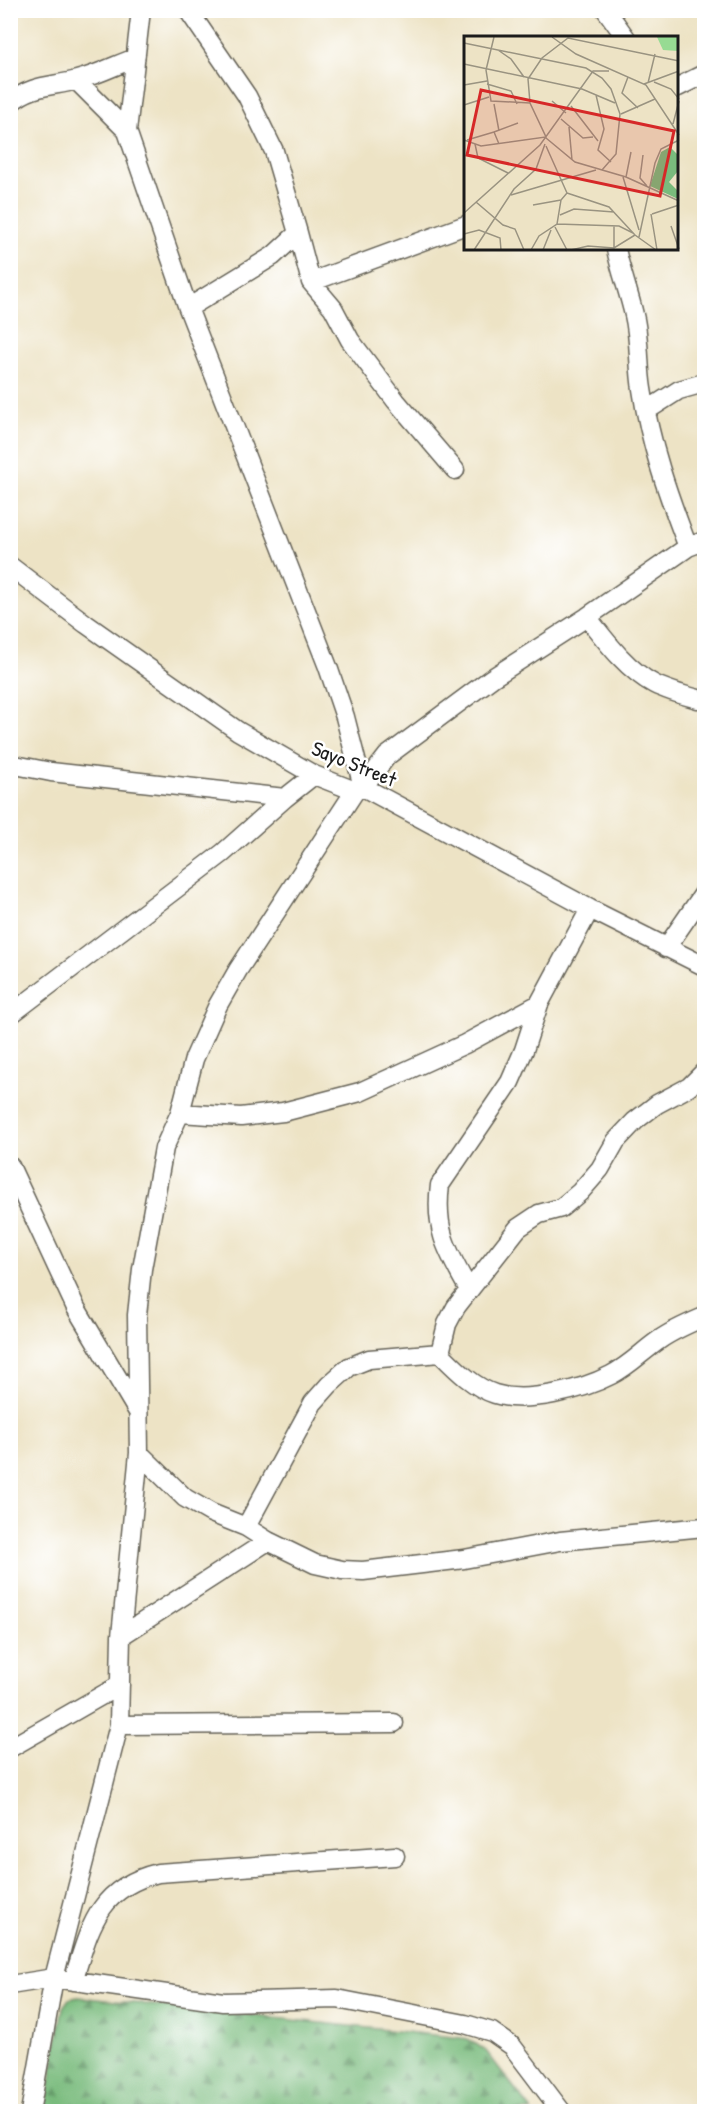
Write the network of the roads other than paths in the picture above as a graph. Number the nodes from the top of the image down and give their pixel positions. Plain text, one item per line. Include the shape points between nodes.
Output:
1 (141, 10) edge
2 (188, 10) edge
3 (606, 10) edge
4 (625, 36) edge
5 (135, 58) junction
6 (705, 74) edge
7 (76, 80) junction
8 (679, 87) edge
9 (10, 103) edge
10 (127, 131) junction
11 (464, 226) edge
12 (298, 233) junction
13 (616, 250) edge
14 (311, 282) junction
15 (188, 308) junction
16 (705, 382) edge
17 (646, 411) junction
18 (455, 470) dead end
19 (697, 544) edge
20 (10, 566) edge
21 (587, 617) junction
22 (698, 699) dead end
23 (10, 764) edge
24 (314, 775) junction
25 (359, 789) junction
26 (285, 798) junction
27 (705, 893) edge
28 (590, 909) junction
29 (666, 948) junction
30 (705, 966) edge
31 (539, 1004) junction
32 (10, 1015) edge
33 (705, 1072) edge
34 (180, 1113) junction
35 (10, 1166) edge
36 (469, 1290) junction
37 (705, 1317) edge
38 (440, 1353) junction
39 (139, 1415) junction
40 (139, 1453) junction
41 (246, 1527) junction
42 (705, 1527) edge
43 (268, 1541) junction
44 (121, 1636) junction
45 (120, 1685) junction
46 (394, 1723) dead end
47 (119, 1725) junction
48 (10, 1748) edge
49 (395, 1856) dead end
50 (54, 1978) junction
51 (73, 1981) junction
52 (10, 1985) edge
53 (30, 2112) edge
54 (562, 2112) edge

1 - 5 street
2 - 12 street via 247,96 274,151
3 - 4 street
5 - 7 street
5 - 10 street
6 - 8 street
7 - 9 street via 38,87
7 - 10 street
10 - 15 street
11 - 14 street
12 - 14 street
12 - 15 street via 273,256
13 - 17 street via 635,317
14 - 18 street via 396,401
15 - 25 street via 328,667 345,717
16 - 17 street via 679,390
17 - 19 street via 666,490
19 - 21 street
20 - 24 street, Sayo Street via 238,731
21 - 22 street via 629,664 651,682
21 - 25 street via 492,678 387,756
23 - 26 street
24 - 25 street, Sayo Street
24 - 26 street
25 - 28 street, Sayo Street
25 - 34 street via 218,1005 194,1059
26 - 32 street via 223,853
27 - 29 street
28 - 29 street, Sayo Street
28 - 31 street
29 - 30 street, Sayo Street
31 - 34 street via 465,1044 360,1092 283,1112 242,1117
31 - 36 street via 510,1082 440,1185 440,1227
33 - 36 street via 635,1122 616,1141 600,1169 561,1208 539,1214 518,1227
34 - 39 street via 164,1148 142,1269 138,1315
35 - 39 street via 76,1308
36 - 38 street via 447,1324
37 - 38 street via 661,1339 612,1375 584,1386 532,1396 494,1394 459,1372
38 - 41 street via 369,1359 349,1367 313,1403
39 - 40 street
40 - 41 street via 185,1498
40 - 44 street
41 - 43 street
42 - 43 street via 526,1545 464,1558 363,1571 315,1564
43 - 44 street
44 - 45 street
45 - 47 street
45 - 48 street
46 - 47 street
47 - 50 street
49 - 51 street via 141,1877 107,1899 89,1932
50 - 51 street
50 - 52 street
50 - 53 street
51 - 54 street via 223,2002 337,1999 465,2024 492,2032 512,2046

